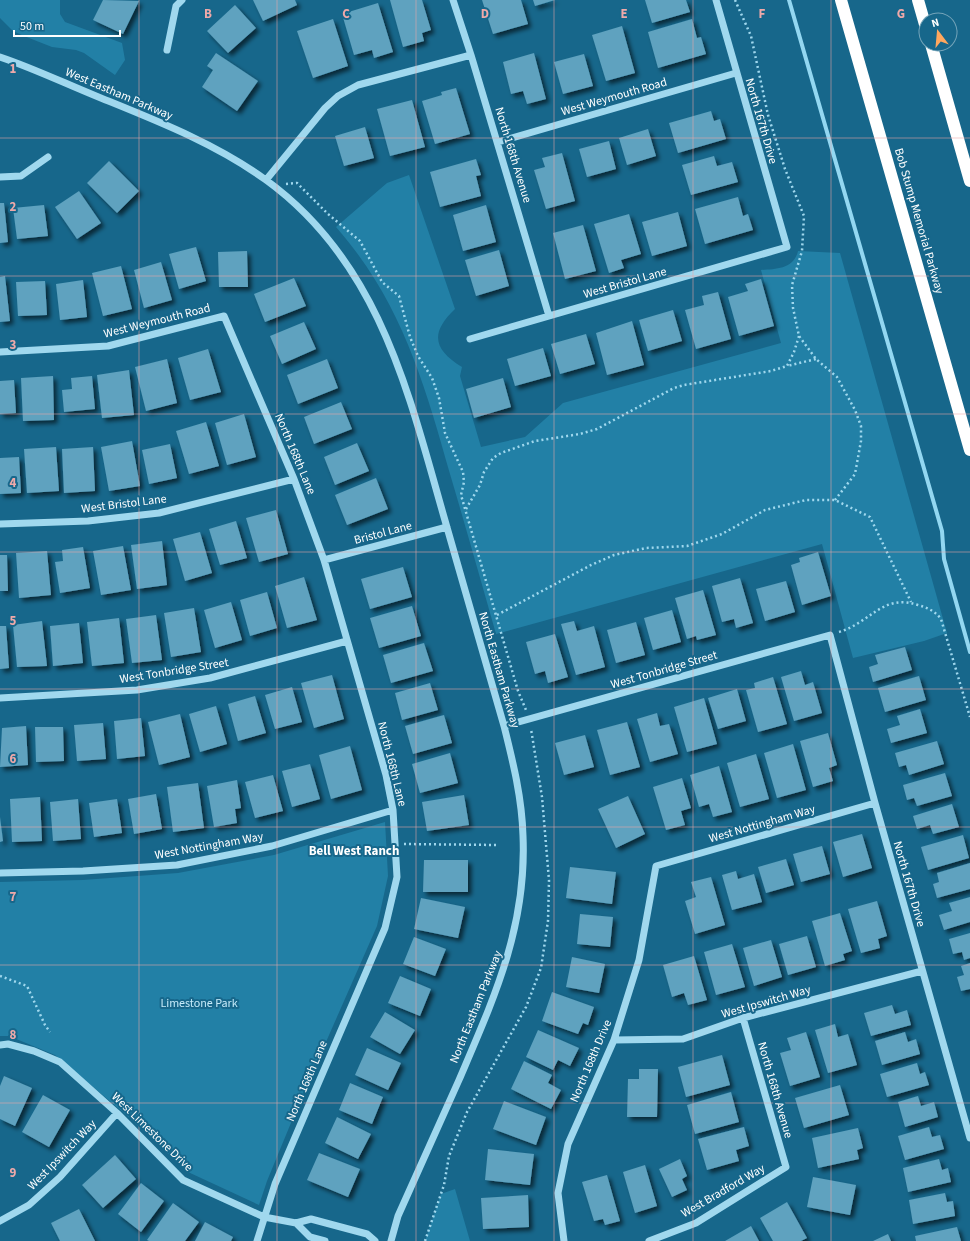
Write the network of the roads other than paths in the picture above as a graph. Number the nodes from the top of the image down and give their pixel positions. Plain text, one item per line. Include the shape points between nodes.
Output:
1 (182, 0) edge
2 (452, 0) edge
3 (716, 0) edge
4 (841, 0) edge
5 (918, 0) edge
6 (921, 12) edge
7 (167, 50) dead end
8 (932, 52) edge
9 (472, 55) junction
10 (0, 57) edge
11 (736, 73) junction
12 (498, 142) junction
13 (228, 155) joint
14 (48, 157) dead end
15 (0, 176) edge
16 (266, 180) junction
17 (970, 181) edge
18 (787, 247) joint
19 (224, 316) joint
20 (549, 316) junction
21 (470, 339) dead end
22 (0, 352) edge
23 (970, 450) edge
24 (294, 479) junction
25 (0, 524) edge
26 (447, 527) junction
27 (324, 560) junction
28 (830, 635) joint
29 (347, 641) junction
30 (0, 698) edge
31 (504, 726) junction
32 (875, 803) junction
33 (393, 810) junction
34 (656, 866) joint
35 (0, 873) edge
36 (922, 971) junction
37 (743, 1018) junction
38 (614, 1040) junction
39 (0, 1045) edge
40 (117, 1113) junction
41 (970, 1138) edge
42 (786, 1167) joint
43 (264, 1218) junction
44 (0, 1222) edge
45 (296, 1223) junction
46 (257, 1241) edge
47 (325, 1241) edge
48 (375, 1241) edge
49 (391, 1241) edge
50 (564, 1241) edge
51 (649, 1241) edge

1 - 7 street via 176,6
2 - 9 street, North 168th Avenue
3 - 11 street, North 167th Drive
4 - 23 highway, Bob Stump Memorial Parkway
5 - 6 highway
8 - 17 highway
9 - 12 street, North 168th Avenue
9 - 16 street via 358,85 338,96 325,108
10 - 13 street, West Eastham Parkway via 137,112
11 - 12 street, West Weymouth Road
11 - 18 street, North 167th Drive
12 - 20 street, North 168th Avenue
13 - 16 street, North Eastham Parkway
14 - 15 street via 20,176
16 - 26 street, North Eastham Parkway via 326,236 352,271 375,311 409,393
18 - 20 street, West Bristol Lane
19 - 22 street, West Weymouth Road via 108,346
19 - 24 street, North 168th Lane
20 - 21 street, West Bristol Lane
24 - 25 street, West Bristol Lane via 159,513 88,521
24 - 27 street, North 168th Lane
26 - 27 street, Bristol Lane
26 - 31 street, North Eastham Parkway
27 - 29 street, North 168th Lane
28 - 31 street, West Tonbridge Street
28 - 32 street, North 167th Drive
29 - 30 street, West Tonbridge Street via 210,678 137,690
29 - 33 street, North 168th Lane via 386,775
31 - 49 street, North Eastham Parkway via 519,797 523,836 522,887 515,931 488,1013 398,1216
32 - 34 street, West Nottingham Way
32 - 36 street, North 167th Drive
33 - 35 street, West Nottingham Way via 272,846 177,865
33 - 43 street, North 168th Lane via 397,877 385,928 308,1104
34 - 38 street, North 168th Drive via 639,960
36 - 37 street, West Ipswitch Way
36 - 41 street, North 167th Drive
37 - 38 street, West Ipswitch Way via 683,1039
37 - 42 street, North 168th Avenue
38 - 50 street, North 168th Drive via 568,1144 558,1193
39 - 40 street, West Limestone Drive via 8,1044 34,1051 60,1062
40 - 43 street, West Limestone Drive via 183,1180
40 - 44 street, West Ipswitch Way via 30,1205
42 - 51 street, West Bradford Way via 696,1223
43 - 45 street, West Limestone Drive
43 - 46 street, North 168th Lane
45 - 47 street via 310,1237
45 - 48 street, West Limestone Drive via 311,1219 367,1234

